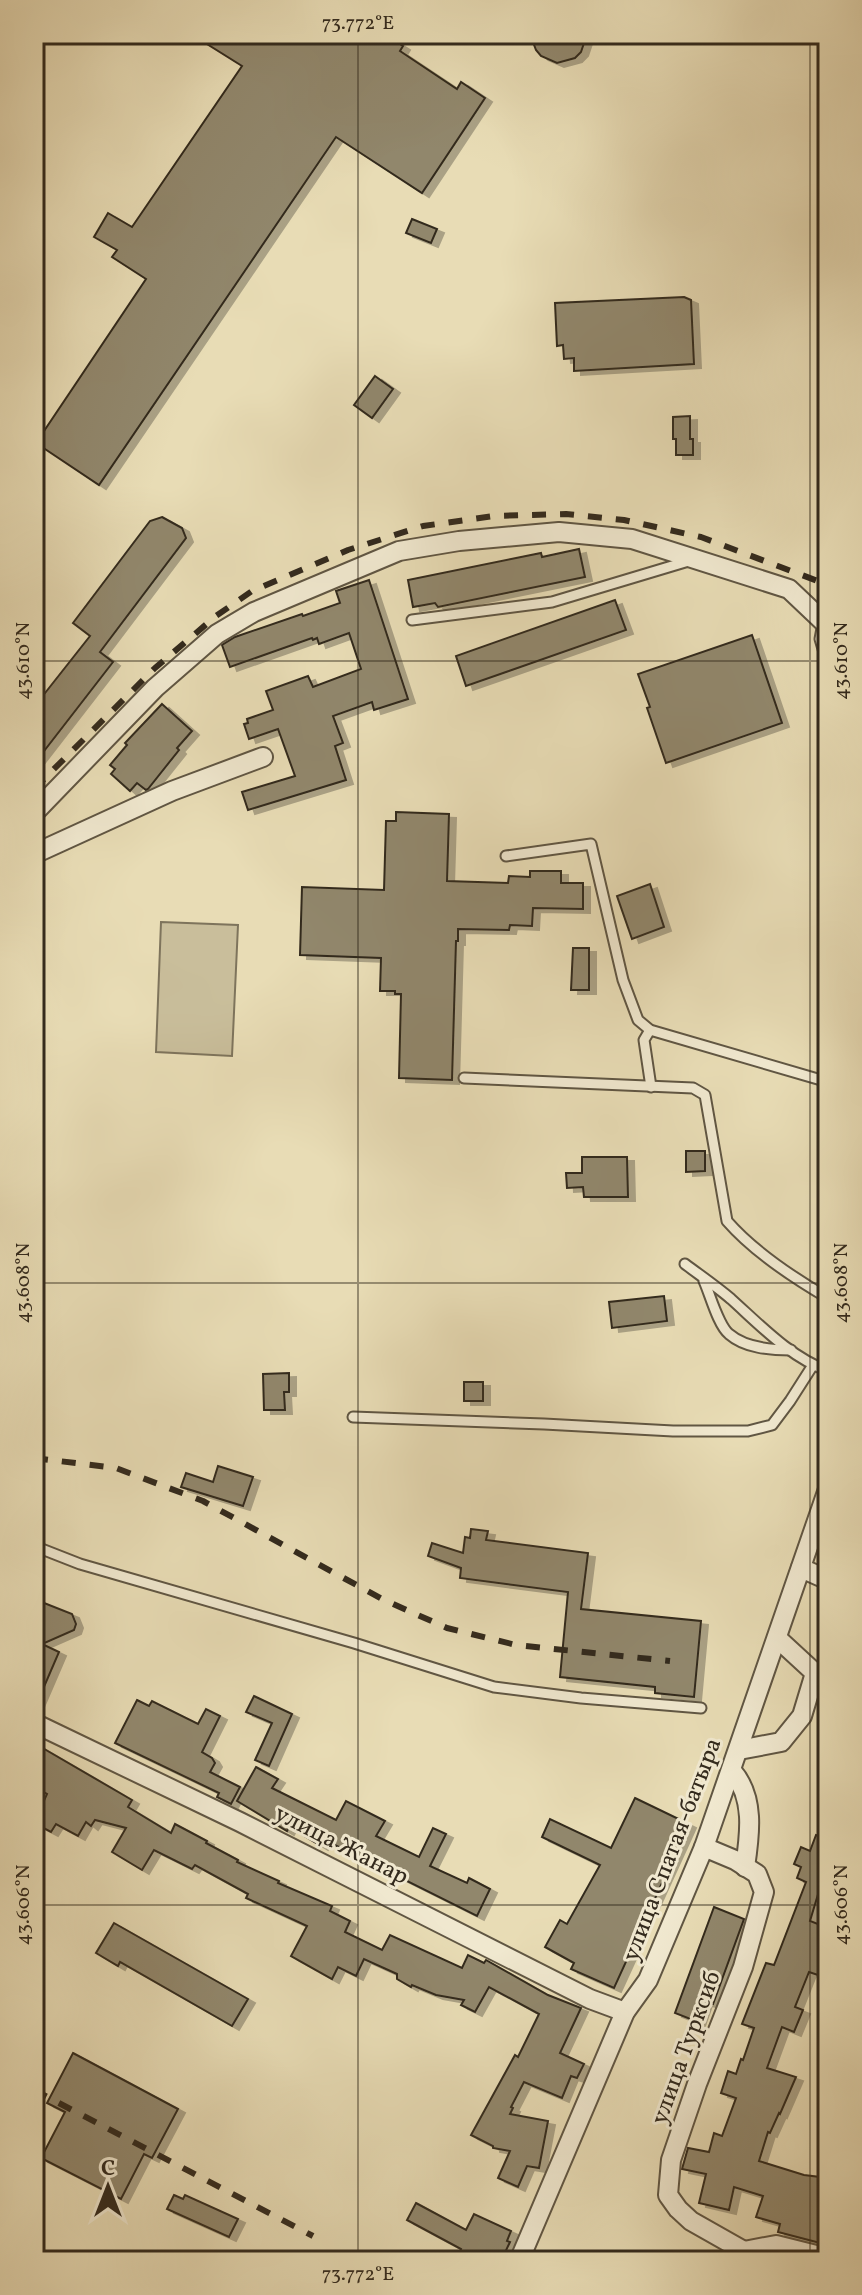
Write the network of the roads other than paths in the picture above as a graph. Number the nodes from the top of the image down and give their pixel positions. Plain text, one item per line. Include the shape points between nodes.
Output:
1 (695, 559) junction
2 (412, 620) dead end
3 (826, 625) edge
4 (828, 666) edge
5 (263, 757) dead end
6 (34, 813) edge
7 (34, 854) edge
8 (506, 856) dead end
9 (650, 1030) junction
10 (464, 1078) dead end
11 (828, 1082) edge
12 (651, 1087) junction
13 (685, 1264) dead end
14 (703, 1278) junction
15 (828, 1298) edge
16 (791, 1350) junction
17 (813, 1365) junction
18 (828, 1371) edge
19 (353, 1417) dead end
20 (828, 1489) edge
21 (34, 1546) edge
22 (801, 1568) junction
23 (828, 1580) edge
24 (777, 1638) junction
25 (701, 1708) dead end
26 (34, 1723) edge
27 (739, 1750) junction
28 (732, 1771) junction
29 (704, 1847) junction
30 (745, 1867) junction
31 (625, 2012) junction
32 (744, 2256) edge
33 (828, 2258) edge
34 (519, 2261) edge

1 - 2 lane via 552,602
1 - 3 street via 789,589
1 - 6 street via 632,539 559,532 399,551 254,612 217,634 155,688
3 - 4 lane via 820,639
5 - 7 street via 172,791
8 - 9 lane via 591,844 623,980 638,1020
9 - 11 lane
9 - 12 lane via 644,1040
10 - 12 lane
12 - 15 lane via 693,1088 705,1095 727,1221 740,1237
13 - 14 lane
14 - 16 lane
14 - 16 lane via 727,1333 770,1350
16 - 17 lane
17 - 18 lane
17 - 19 lane via 772,1425 748,1431
20 - 22 street, улица Спатая-батыра
21 - 25 lane via 494,1687
22 - 23 street
22 - 24 street, улица Спатая-батыра
24 - 27 street, улица Спатая-батыра
24 - 27 street via 815,1673 802,1716 781,1742
26 - 31 street, улица Жанар
27 - 28 street, улица Спатая-батыра
28 - 29 street, улица Спатая-батыра
28 - 30 street via 747,1796
29 - 30 street
29 - 31 street, улица Спатая-батыра via 648,1980
30 - 32 street, улица Турксиб via 757,1874 764,1892 743,1967 671,2160 668,2195 691,2221
31 - 34 street, улица Спатая-батыра
32 - 33 street via 776,2245

